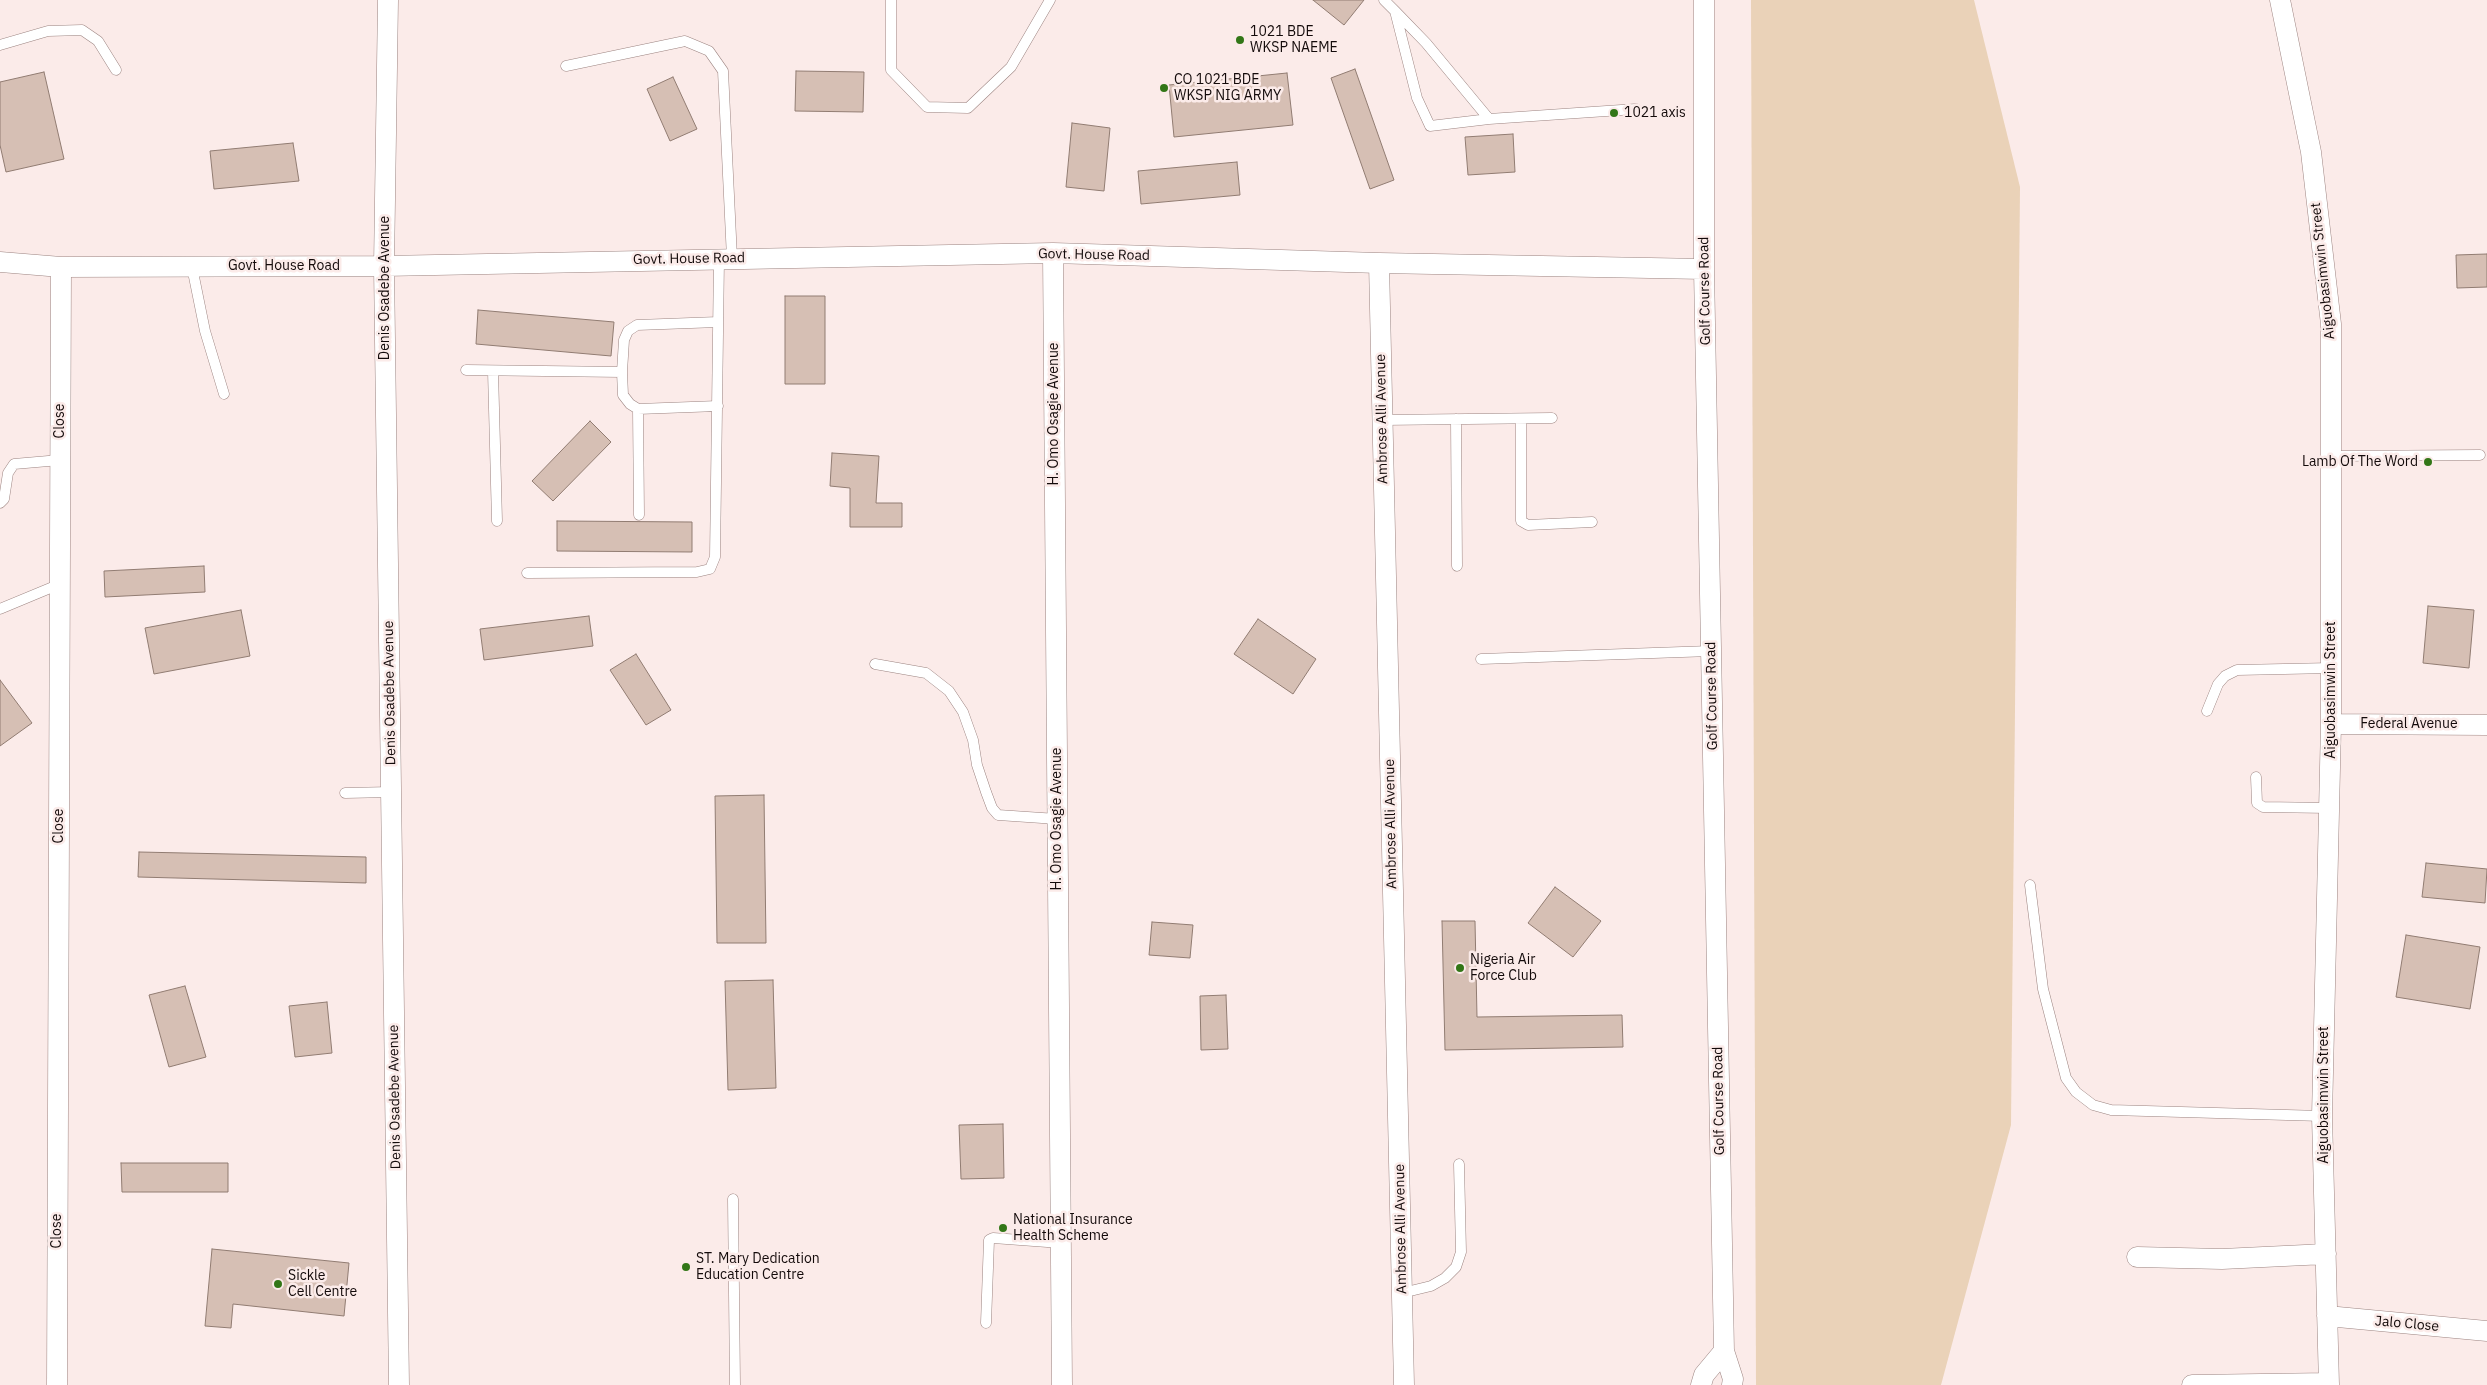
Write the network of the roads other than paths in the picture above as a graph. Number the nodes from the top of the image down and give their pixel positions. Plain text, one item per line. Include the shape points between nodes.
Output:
1 (388, 0) edge
2 (891, 0) edge
3 (1050, 0) edge
4 (1384, 0) edge
5 (1704, 0) edge
6 (2280, 0) edge
7 (1395, 11) junction
8 (0, 45) edge
9 (566, 66) dead end
10 (116, 70) dead end
11 (1636, 109) dead end
12 (1489, 119) junction
13 (1053, 253) junction
14 (2, 259) edge
15 (726, 259) junction
16 (1379, 263) junction
17 (384, 266) junction
18 (192, 267) junction
19 (61, 268) junction
20 (1704, 269) junction
21 (718, 322) junction
22 (466, 370) dead end
23 (493, 371) junction
24 (622, 372) junction
25 (224, 394) dead end
26 (718, 406) junction
27 (638, 409) junction
28 (1552, 418) dead end
29 (1456, 419) junction
30 (1521, 419) junction
31 (1382, 420) junction
32 (2480, 455) dead end
33 (2331, 456) junction
34 (60, 460) junction
35 (0, 503) edge
36 (638, 515) dead end
37 (496, 521) dead end
38 (1592, 522) dead end
39 (1457, 566) dead end
40 (527, 573) dead end
41 (60, 584) junction
42 (0, 609) edge
43 (1711, 651) junction
44 (1481, 659) dead end
45 (875, 664) dead end
46 (2331, 668) junction
47 (2207, 711) dead end
48 (2332, 724) junction
49 (2487, 724) edge
50 (2256, 777) dead end
51 (391, 792) junction
52 (344, 793) dead end
53 (2330, 808) junction
54 (1057, 819) junction
55 (2030, 884) dead end
56 (2322, 1116) junction
57 (1459, 1164) dead end
58 (733, 1199) dead end
59 (1061, 1243) junction
60 (2326, 1254) junction
61 (2137, 1257) dead end
62 (1402, 1293) junction
63 (2327, 1316) junction
64 (986, 1323) dead end
65 (2487, 1331) edge
66 (1724, 1352) junction
67 (2329, 1384) edge
68 (56, 1385) edge
69 (399, 1385) edge
70 (735, 1385) edge
71 (1062, 1385) edge
72 (1404, 1385) edge
73 (1701, 1385) edge
74 (1732, 1385) edge
75 (2192, 1385) edge

1 - 17 street, Denis Osadebe Avenue
2 - 3 lane via 891,70 927,106 968,108 1011,67
4 - 7 lane
5 - 20 street, Golf Course Road
6 - 33 street, Aiguobasimwin Street via 2311,152 2331,324
7 - 12 lane
7 - 12 lane via 1417,98 1430,126
8 - 10 lane via 48,31 82,30 98,41
9 - 15 lane via 685,41 709,51 723,71
11 - 12 lane
13 - 15 street, Govt. House Road
13 - 16 street, Govt. House Road
13 - 54 street, H. Omo Osagie Avenue
14 - 19 street, Govt. House Road
15 - 17 street, Govt. House Road
15 - 21 lane
16 - 20 street, Govt. House Road
16 - 31 street, Ambrose Alli Avenue
17 - 18 street, Govt. House Road
17 - 51 street, Denis Osadebe Avenue
18 - 19 street, Govt. House Road
18 - 25 lane via 205,330
19 - 34 street, Close
20 - 43 street, Golf Course Road
21 - 24 lane via 638,325 628,331 624,340
21 - 26 lane
22 - 23 lane
23 - 24 lane
23 - 37 lane
24 - 27 lane via 624,395
26 - 27 lane
26 - 40 lane via 715,557 710,569 697,572
27 - 36 lane
28 - 30 lane
29 - 30 lane
29 - 31 lane
29 - 39 lane
30 - 38 lane via 1521,521 1528,525
31 - 62 street, Ambrose Alli Avenue
32 - 33 lane
33 - 46 street, Aiguobasimwin Street
34 - 35 lane via 14,464
34 - 41 street, Close
41 - 42 lane
41 - 68 street, Close
43 - 44 lane
43 - 66 street, Golf Course Road
45 - 54 lane via 926,672 950,692 963,712 986,792 998,815
46 - 47 lane via 2238,670 2225,676 2218,684
46 - 48 street, Aiguobasimwin Street
48 - 49 street, Federal Avenue
48 - 53 street, Aiguobasimwin Street
50 - 53 lane via 2257,802 2264,807
51 - 52 lane
51 - 69 street, Denis Osadebe Avenue
53 - 56 street, Aiguobasimwin Street
54 - 59 street, H. Omo Osagie Avenue
55 - 56 lane via 2043,989 2066,1078 2076,1092 2092,1105 2111,1110
56 - 60 street, Aiguobasimwin Street
57 - 62 lane via 1461,1252 1456,1267 1446,1278 1431,1286
58 - 70 lane
59 - 64 lane via 989,1240
59 - 71 street, H. Omo Osagie Avenue
60 - 61 street via 2222,1259
60 - 63 street, Aiguobasimwin Street
62 - 72 street, Ambrose Alli Avenue
63 - 65 street, Jalo Close
63 - 67 street, Aiguobasimwin Street
66 - 73 street via 1704,1375
66 - 74 street, Golf Course Road
67 - 75 street

